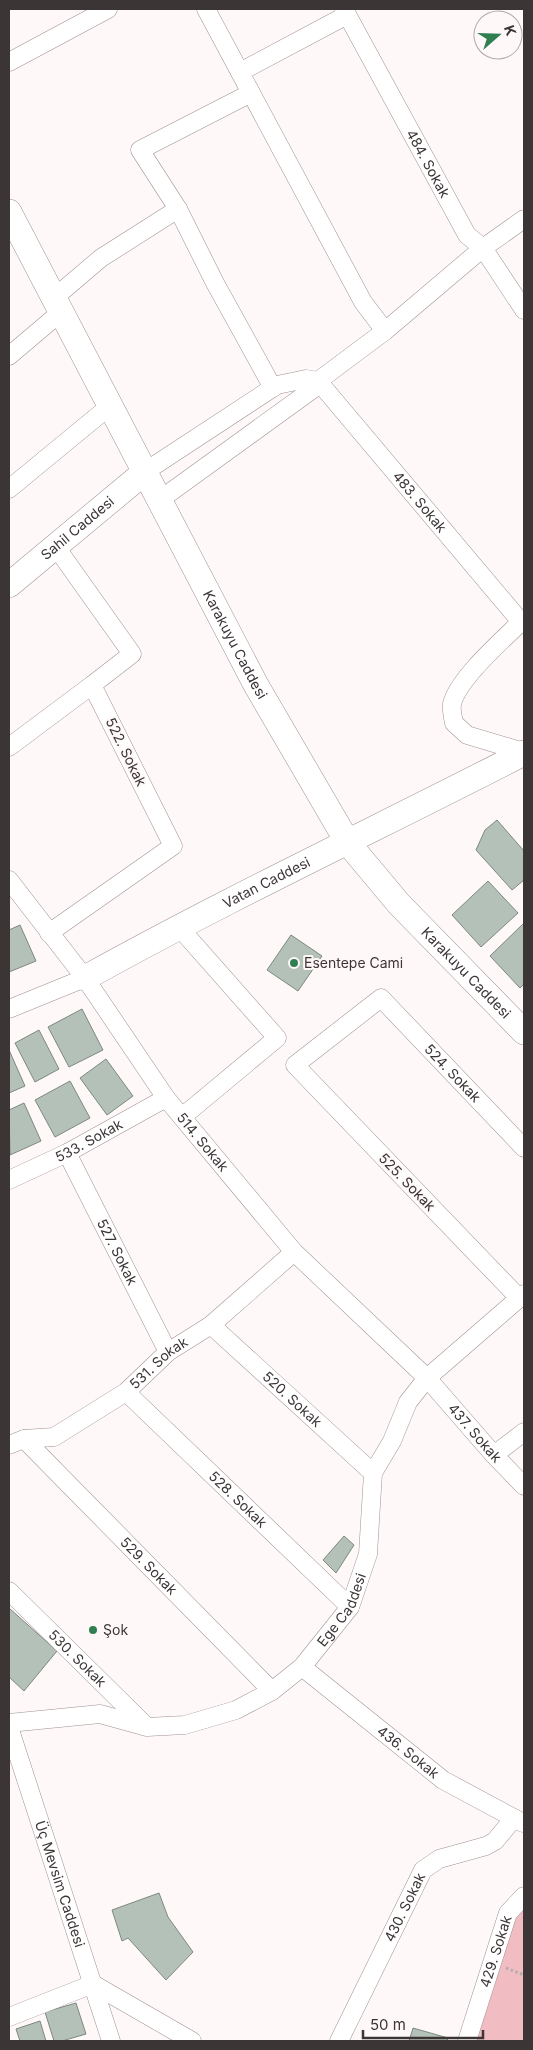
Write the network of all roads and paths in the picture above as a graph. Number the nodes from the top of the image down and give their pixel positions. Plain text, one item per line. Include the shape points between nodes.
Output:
1 (108, 9) edge
2 (206, 9) edge
3 (345, 12) edge
4 (9, 62) edge
5 (240, 72) junction
6 (251, 93) junction
7 (178, 209) junction
8 (9, 212) edge
9 (524, 219) edge
10 (483, 248) junction
11 (58, 305) junction
12 (524, 310) edge
13 (385, 331) junction
14 (9, 356) edge
15 (317, 381) junction
16 (273, 388) junction
17 (111, 405) junction
18 (146, 471) junction
19 (9, 489) edge
20 (161, 499) junction
21 (56, 546) junction
22 (9, 584) edge
23 (523, 620) edge
24 (92, 685) junction
25 (9, 747) edge
26 (524, 752) edge
27 (348, 843) junction
28 (9, 880) edge
29 (178, 926) junction
30 (49, 933) junction
31 (85, 978) junction
32 (381, 998) joint
33 (9, 1009) edge
34 (524, 1032) edge
35 (166, 1098) junction
36 (182, 1117) junction
37 (524, 1148) edge
38 (67, 1153) junction
39 (9, 1180) edge
40 (294, 1252) junction
41 (522, 1296) edge
42 (211, 1325) junction
43 (168, 1352) junction
44 (427, 1378) junction
45 (126, 1392) junction
46 (524, 1432) edge
47 (16, 1442) edge
48 (494, 1455) junction
49 (373, 1473) junction
50 (524, 1486) edge
51 (9, 1591) edge
52 (350, 1607) junction
53 (302, 1667) junction
54 (272, 1691) junction
55 (9, 1723) edge
56 (9, 1727) edge
57 (147, 1727) junction
58 (519, 1821) edge
59 (524, 1896) edge
60 (93, 1984) junction
61 (9, 2016) edge
62 (111, 2041) edge
63 (192, 2041) edge
64 (339, 2041) edge
65 (467, 2041) edge

1 - 4 street
2 - 5 street
3 - 5 street
3 - 10 street, 484. Sokak via 467,235
5 - 6 street
6 - 7 street via 140,150
6 - 13 street via 363,302
7 - 11 street via 101,258
7 - 16 street
8 - 11 street, Karakuyu Caddesi
9 - 10 street
10 - 12 street, 484. Sokak
10 - 13 street
11 - 14 street
11 - 17 street, Karakuyu Caddesi
13 - 15 street
15 - 16 street via 306,379
15 - 20 street via 313,389
15 - 23 street, 483. Sokak
16 - 18 street
17 - 18 street, Karakuyu Caddesi
17 - 19 street
18 - 20 street, Karakuyu Caddesi
18 - 21 street, Sahil Caddesi
20 - 27 street, Karakuyu Caddesi via 256,685
21 - 22 street, Sahil Caddesi
21 - 24 street via 132,654
23 - 26 street via 478,665 452,704 454,723 466,735
24 - 25 street
24 - 30 street, 522. Sokak via 173,846
26 - 27 street, Vatan Caddesi
27 - 29 street, Vatan Caddesi
27 - 34 street, Karakuyu Caddesi via 399,904
28 - 30 street, 514. Sokak
29 - 31 street, Vatan Caddesi
29 - 36 street via 276,1038
30 - 31 street, 514. Sokak
31 - 33 street, Vatan Caddesi
31 - 35 street, 514. Sokak
32 - 37 street, 524. Sokak
32 - 41 street, 525. Sokak via 295,1065
35 - 36 street, 514. Sokak
35 - 38 street, 533. Sokak
36 - 40 street, 514. Sokak
38 - 39 street, 533. Sokak
38 - 43 street, 527. Sokak
40 - 42 street, 531. Sokak
40 - 44 street, 514. Sokak
41 - 44 street, Ege Caddesi
42 - 43 street, 531. Sokak
42 - 49 street, 520. Sokak
43 - 45 street, 531. Sokak
44 - 48 street, 437. Sokak
44 - 49 street, Ege Caddesi via 408,1402 392,1441
45 - 47 street, 531. Sokak via 54,1437
45 - 52 street, 528. Sokak
46 - 48 street
47 - 54 street, 529. Sokak
48 - 50 street, 437. Sokak
49 - 52 street, Ege Caddesi via 368,1554
51 - 57 street, 530. Sokak
52 - 53 street, Ege Caddesi
53 - 54 street, Ege Caddesi
53 - 58 street, 436. Sokak via 443,1780
54 - 57 street, Ege Caddesi via 236,1710 185,1726
55 - 57 street, Ege Caddesi via 100,1714
56 - 60 street, Üç Mevsim Caddesi
58 - 64 street, 430. Sokak via 486,1846 439,1859 423,1870
59 - 65 street, 429. Sokak via 508,1913
60 - 61 street
60 - 62 street, Üç Mevsim Caddesi
60 - 63 street

